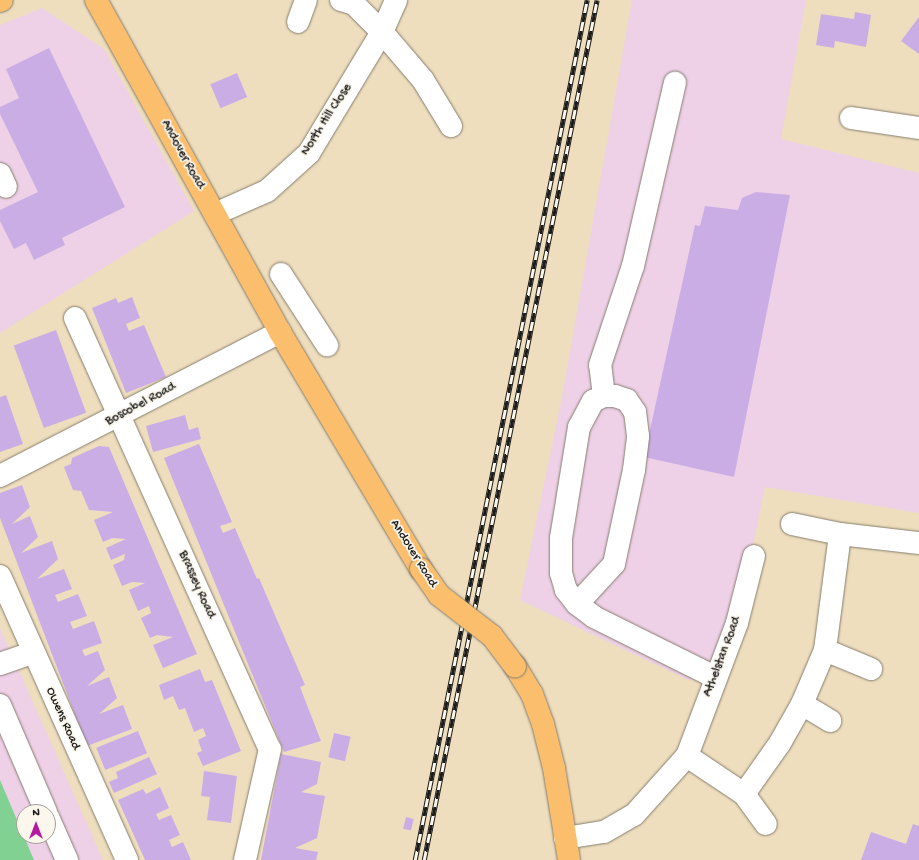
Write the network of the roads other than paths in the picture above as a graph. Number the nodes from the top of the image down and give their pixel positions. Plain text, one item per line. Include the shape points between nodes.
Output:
1 (96, 0) edge
2 (306, 0) edge
3 (341, 0) edge
4 (396, 0) edge
5 (298, 22) dead end
6 (382, 32) junction
7 (675, 83) dead end
8 (850, 118) dead end
9 (451, 126) dead end
10 (919, 128) edge
11 (215, 214) junction
12 (281, 274) dead end
13 (295, 296) junction
14 (268, 310) junction
15 (75, 318) dead end
16 (280, 332) junction
17 (327, 345) dead end
18 (604, 396) junction
19 (120, 417) junction
20 (0, 476) edge
21 (792, 524) dead end
22 (840, 534) junction
23 (919, 543) edge
24 (754, 556) dead end
25 (0, 576) edge
26 (577, 604) junction
27 (825, 650) junction
28 (32, 652) junction
29 (0, 664) edge
30 (871, 669) dead end
31 (715, 677) junction
32 (802, 704) junction
33 (0, 705) edge
34 (830, 721) dead end
35 (687, 756) junction
36 (744, 794) junction
37 (43, 804) edge
38 (766, 824) dead end
39 (56, 835) edge
40 (565, 838) junction
41 (67, 860) edge
42 (127, 860) edge
43 (245, 860) edge
44 (569, 860) edge

1 - 11 main road, Andover Road
2 - 5 street
3 - 6 street via 354,4
4 - 6 street, North Hill Close
6 - 9 street via 423,80
6 - 11 street, North Hill Close via 309,153 266,190
7 - 18 street via 633,266 600,365
8 - 10 street
11 - 14 main road, Andover Road
12 - 13 street
13 - 14 street
13 - 17 street
14 - 16 main road, Andover Road
15 - 19 street, Brassey Road
16 - 19 street, Boscobel Road
16 - 40 main road, Andover Road, bridge via 421,570 439,595 492,636 532,694 554,768
18 - 26 street via 593,402 578,427 561,538 561,574 566,590
18 - 26 street via 627,400 635,412 638,436 634,470 614,564
19 - 20 street, Boscobel Road
19 - 43 street, Brassey Road via 270,750
21 - 22 street
22 - 23 street
22 - 27 street
24 - 31 street, Athelstan Road via 737,623
25 - 28 street, Owens Road
26 - 31 street via 594,617
27 - 30 street
27 - 32 street
28 - 29 street
28 - 42 street, Owens Road
31 - 35 street, Athelstan Road
32 - 34 street
32 - 36 street via 780,742
33 - 37 street
35 - 36 street
35 - 40 street, Athelstan Road via 634,815 604,832
36 - 38 street
39 - 41 street
40 - 44 main road, Andover Road

